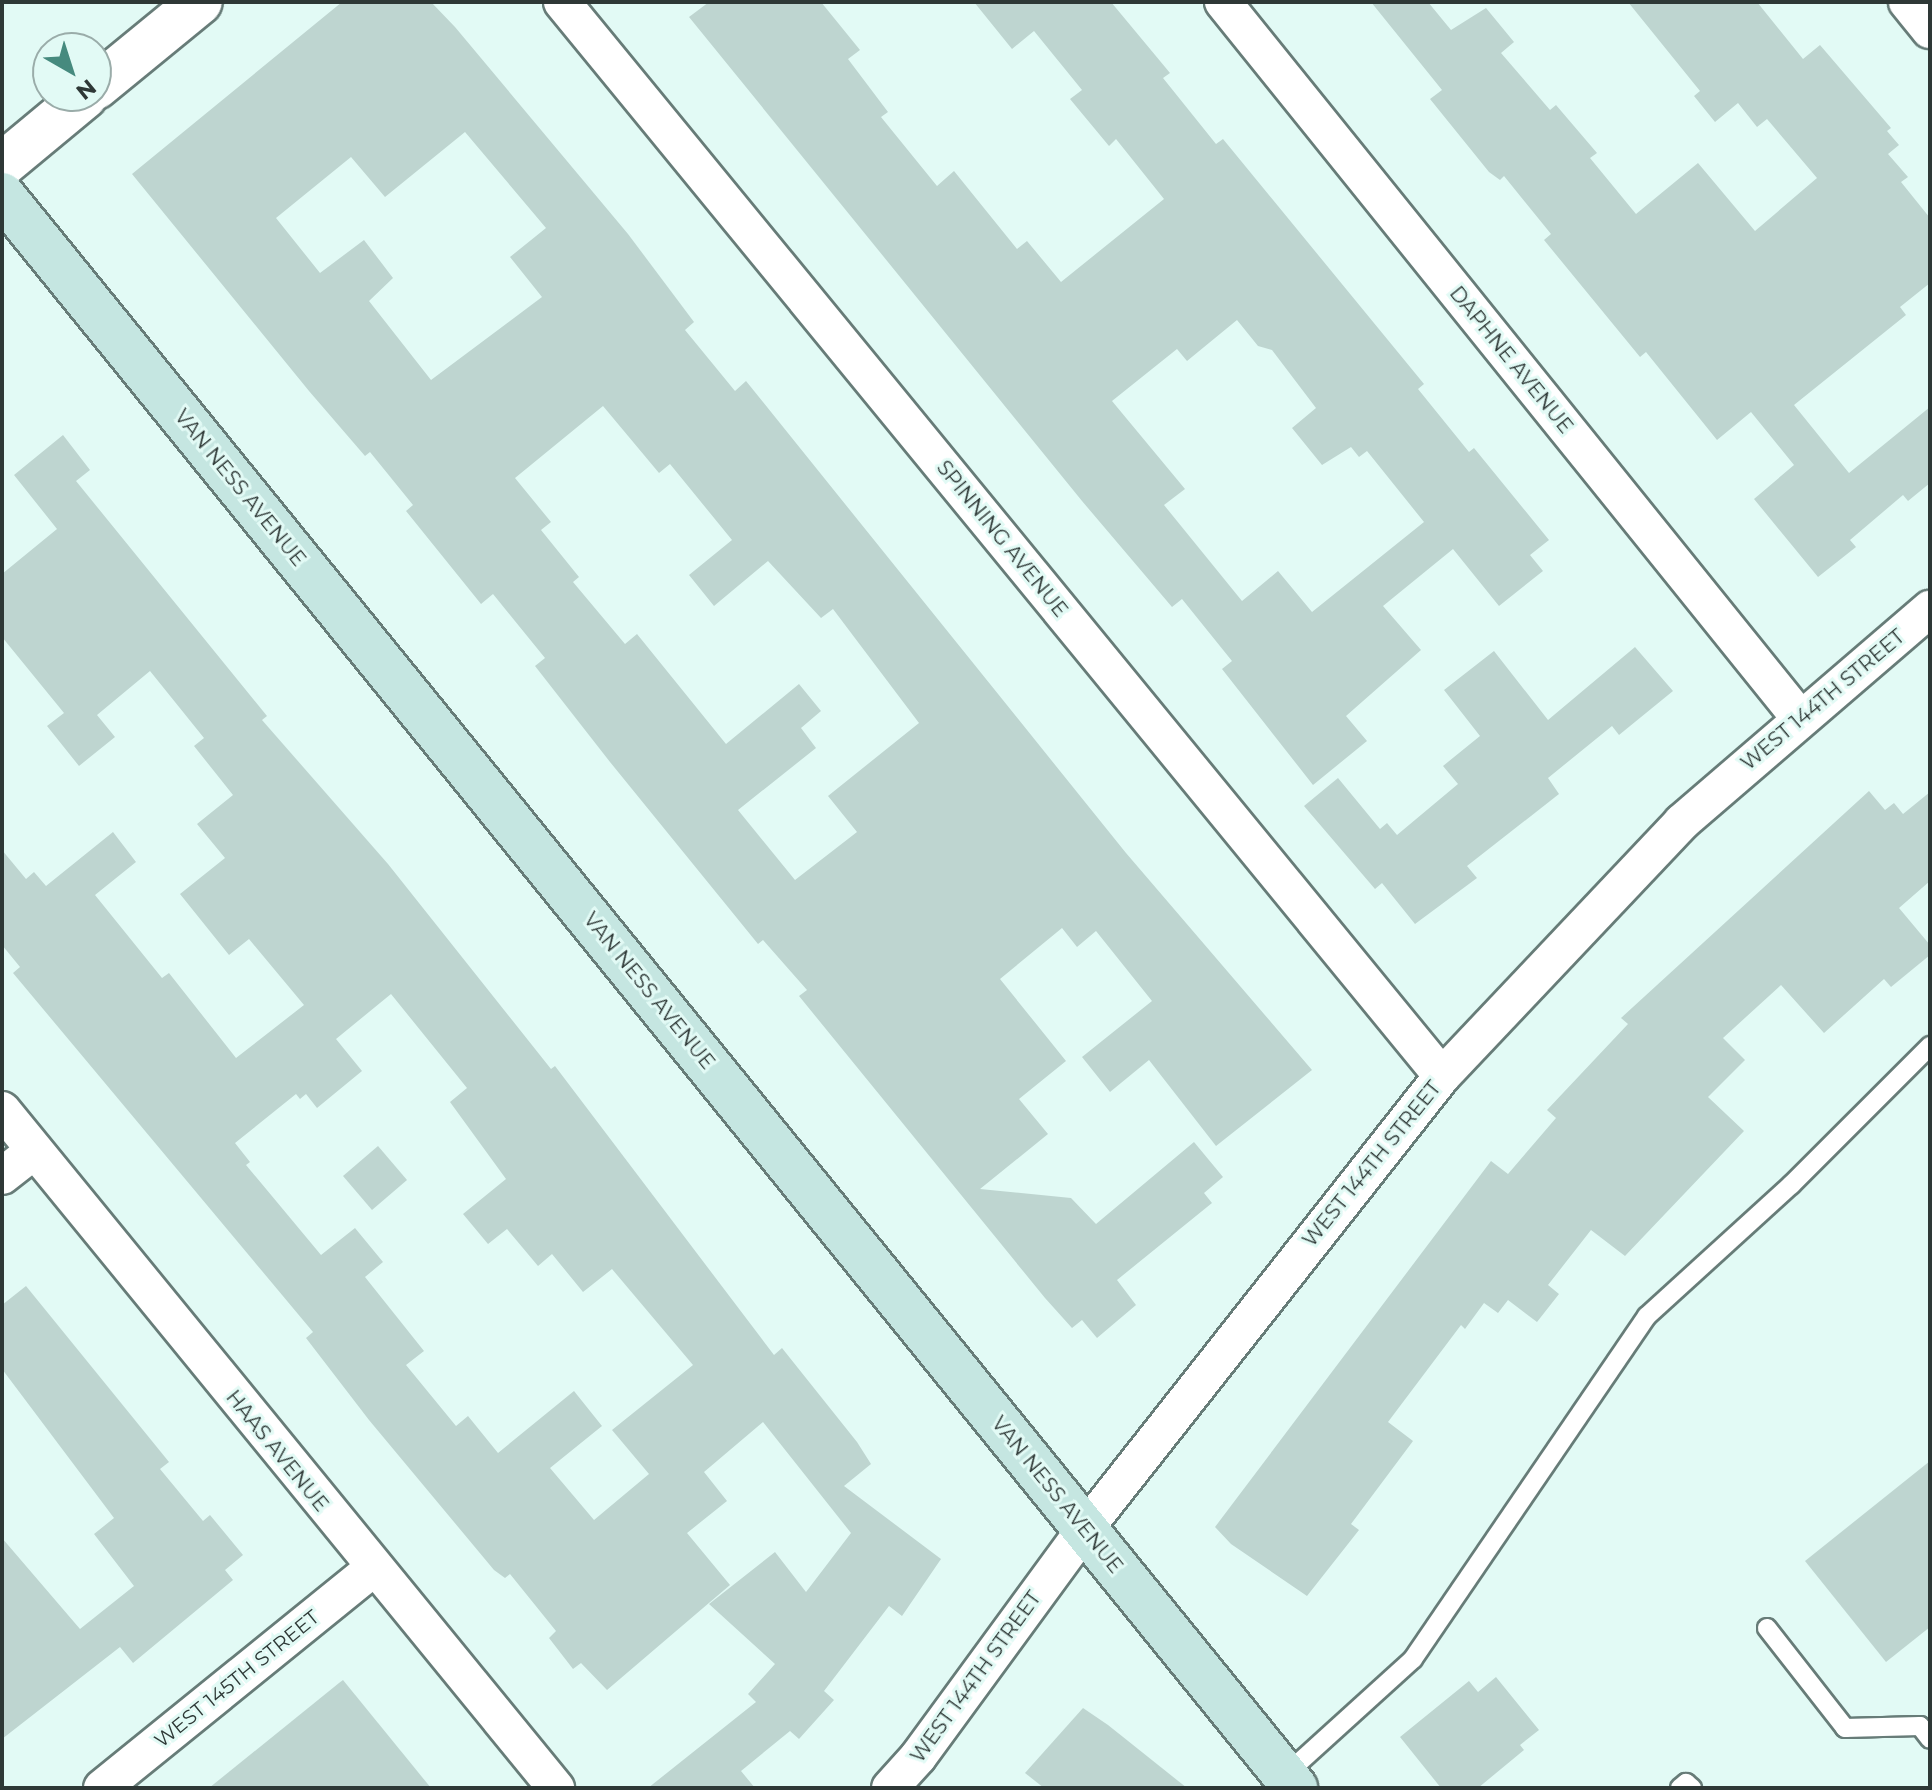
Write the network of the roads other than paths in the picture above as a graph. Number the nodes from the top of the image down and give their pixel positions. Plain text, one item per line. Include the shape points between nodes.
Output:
1 (200, 2) edge
2 (562, 2) edge
3 (1223, 2) edge
4 (1907, 2) edge
5 (1930, 30) edge
6 (112, 74) edge
7 (66, 112) edge
8 (2, 165) edge
9 (2, 195) edge
10 (1930, 609) edge
11 (1799, 717) junction
12 (1930, 1046) edge
13 (1442, 1076) junction
14 (2, 1110) edge
15 (34, 1151) junction
16 (2, 1176) edge
17 (1085, 1529) junction
18 (372, 1569) junction
19 (1767, 1628) dead end
20 (1927, 1728) edge
21 (1283, 1784) edge
22 (102, 1788) edge
23 (556, 1788) edge
24 (890, 1788) edge

1 - 6 street
2 - 13 street, SPINNING AVENUE
3 - 11 street, DAPHNE AVENUE
4 - 5 street
7 - 8 street
9 - 17 main road, VAN NESS AVENUE
10 - 11 street, WEST 144TH STREET
11 - 13 street, WEST 144TH STREET via 1682,822
12 - 21 lane via 1791,1185 1647,1316 1413,1659
13 - 17 street, WEST 144TH STREET
14 - 15 street, HAAS AVENUE
15 - 16 street
15 - 18 street, HAAS AVENUE
17 - 21 main road, VAN NESS AVENUE
17 - 24 street, WEST 144TH STREET
18 - 22 street, WEST 145TH STREET
18 - 23 street, HAAS AVENUE
19 - 20 lane via 1845,1728

